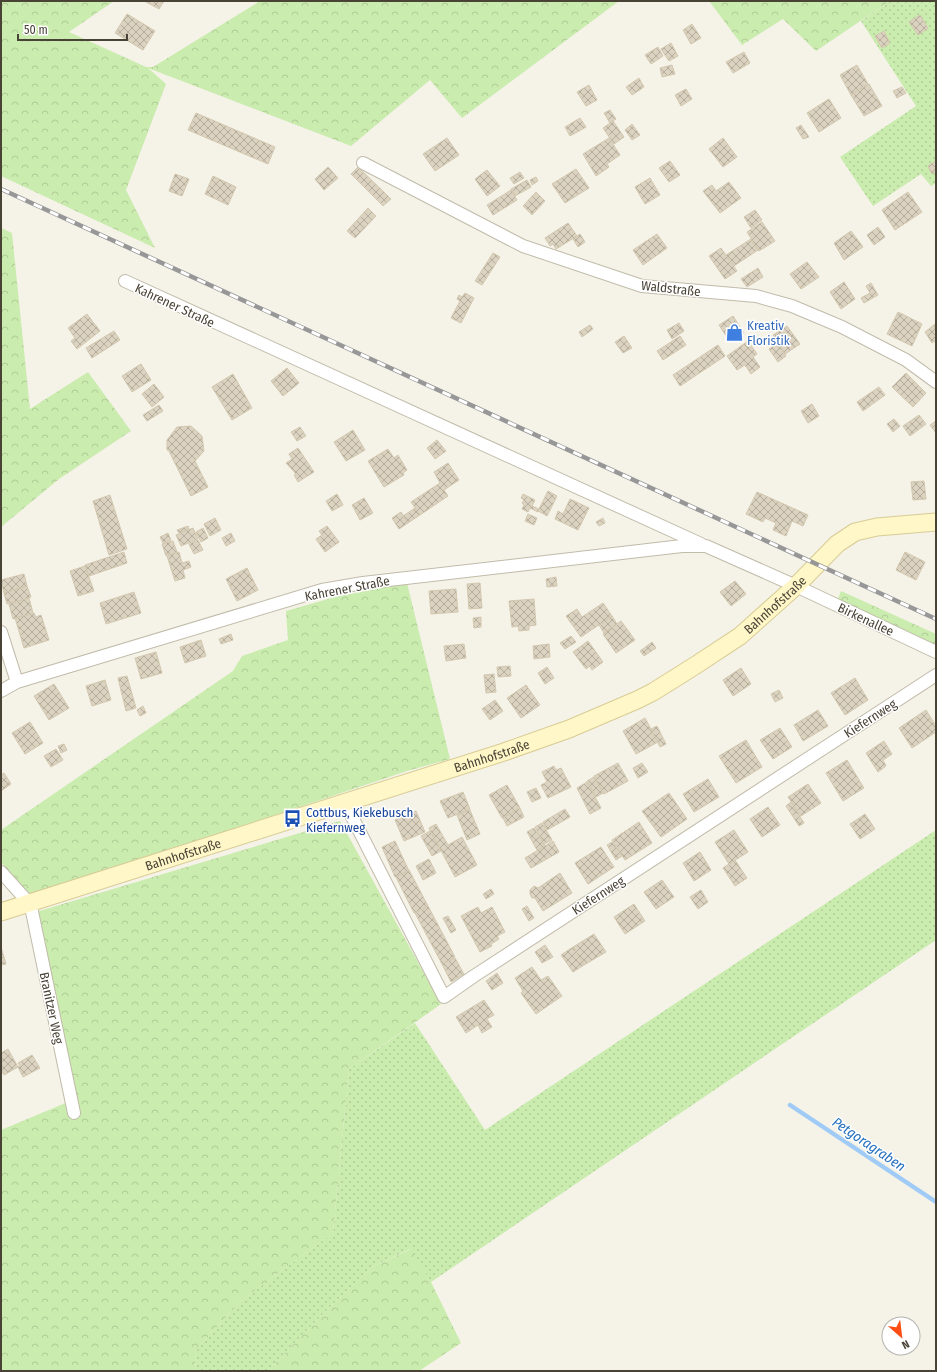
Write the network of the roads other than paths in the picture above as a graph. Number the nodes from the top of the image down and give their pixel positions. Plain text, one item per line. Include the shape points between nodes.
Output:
1 (364, 163) dead end
2 (125, 281) dead end
3 (936, 382) edge
4 (936, 522) edge
5 (706, 546) junction
6 (796, 586) junction
7 (1, 632) edge
8 (936, 652) edge
9 (936, 675) edge
10 (17, 682) junction
11 (1, 691) edge
12 (345, 803) junction
13 (1, 872) edge
14 (29, 902) junction
15 (1, 912) edge
16 (74, 1113) dead end

1 - 3 street, Waldstraße via 523,246 642,286 756,296 792,306 842,327 906,360
2 - 5 street, Kahrener Straße
4 - 6 main road, Bahnhofstraße via 877,527 855,532 837,544
5 - 6 street, Kahrener Straße
5 - 10 street, Kahrener Straße via 682,546 322,590
6 - 8 street, Birkenallee
6 - 12 main road, Bahnhofstraße via 740,636 638,700 569,729 504,752
7 - 10 street
9 - 12 street, Kiefernweg via 444,997
10 - 11 street, Kahrener Straße
12 - 14 main road, Bahnhofstraße
13 - 14 street
14 - 15 main road, Bahnhofstraße
14 - 16 street, Branitzer Weg

